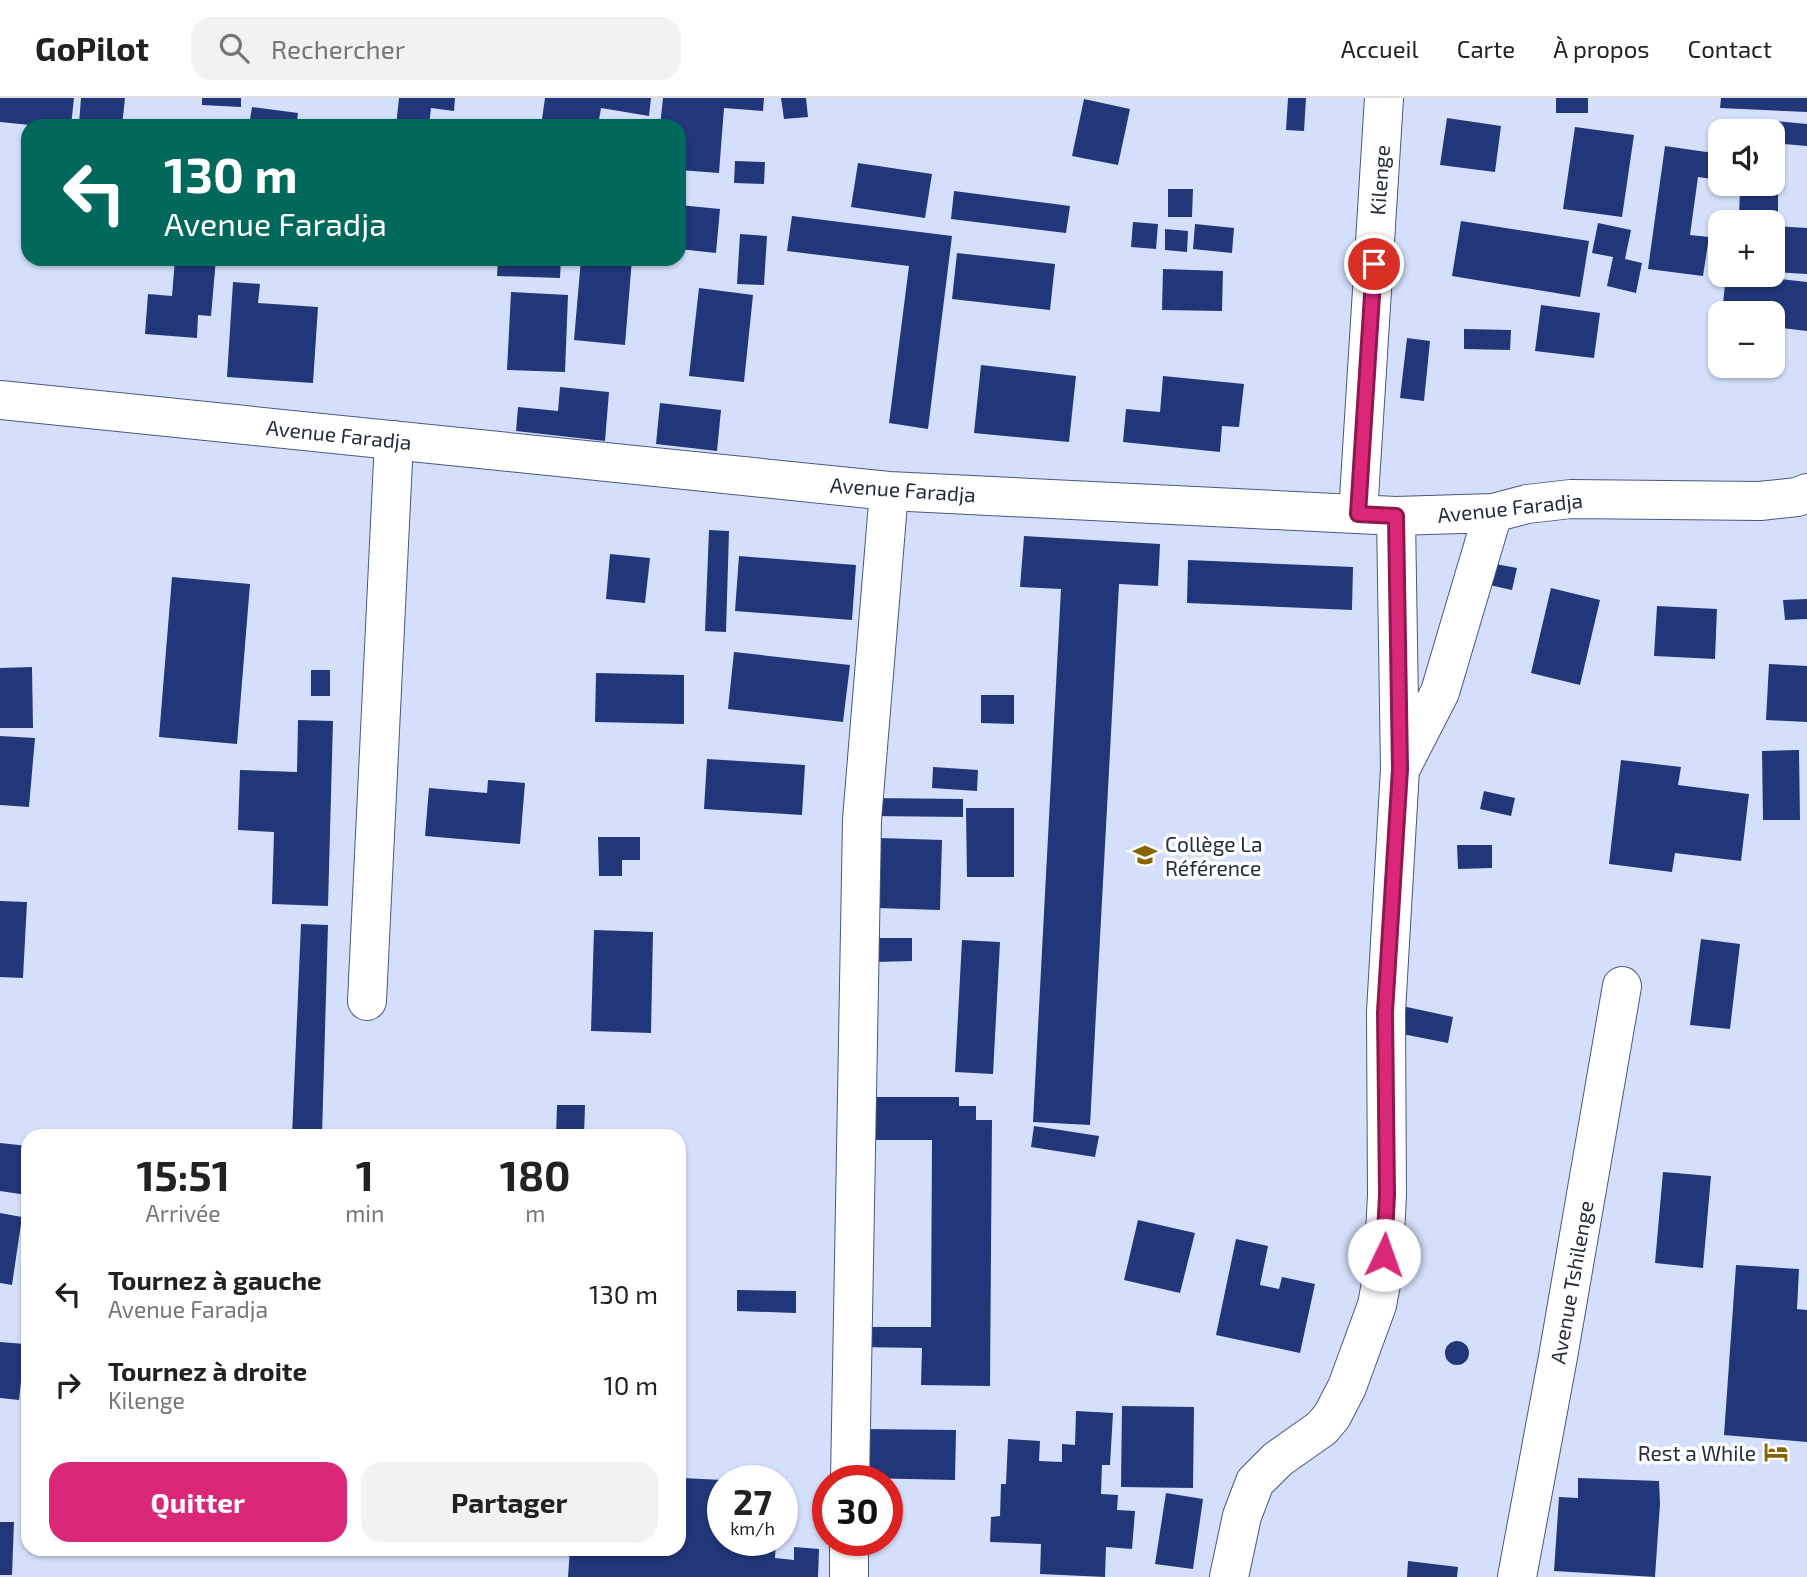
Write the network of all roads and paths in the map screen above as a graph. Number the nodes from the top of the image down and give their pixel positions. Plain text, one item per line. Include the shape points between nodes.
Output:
1 (1384, 98) edge
2 (0, 400) edge
3 (394, 440) junction
4 (889, 491) junction
5 (1807, 493) edge
6 (1493, 513) junction
7 (1358, 514) junction
8 (1396, 516) junction
9 (1400, 769) junction
10 (1622, 986) dead end
11 (367, 1001) dead end
12 (850, 1465) edge
13 (849, 1556) edge
14 (849, 1577) edge
15 (1229, 1577) edge
16 (1517, 1577) edge

1 - 7 street, Kilenge
2 - 3 street, Avenue Faradja
3 - 4 street, Avenue Faradja
3 - 11 street
4 - 7 street, Avenue Faradja
4 - 12 street via 862,820
5 - 6 street, Avenue Faradja via 1760,501 1571,499
6 - 8 street, Avenue Faradja
6 - 9 street via 1440,692
7 - 8 street, Avenue Faradja
8 - 9 street
9 - 15 street via 1385,1012 1387,1195 1377,1305 1359,1359 1332,1416 1255,1482 1242,1516
10 - 16 street, Avenue Tshilenge
13 - 14 street

